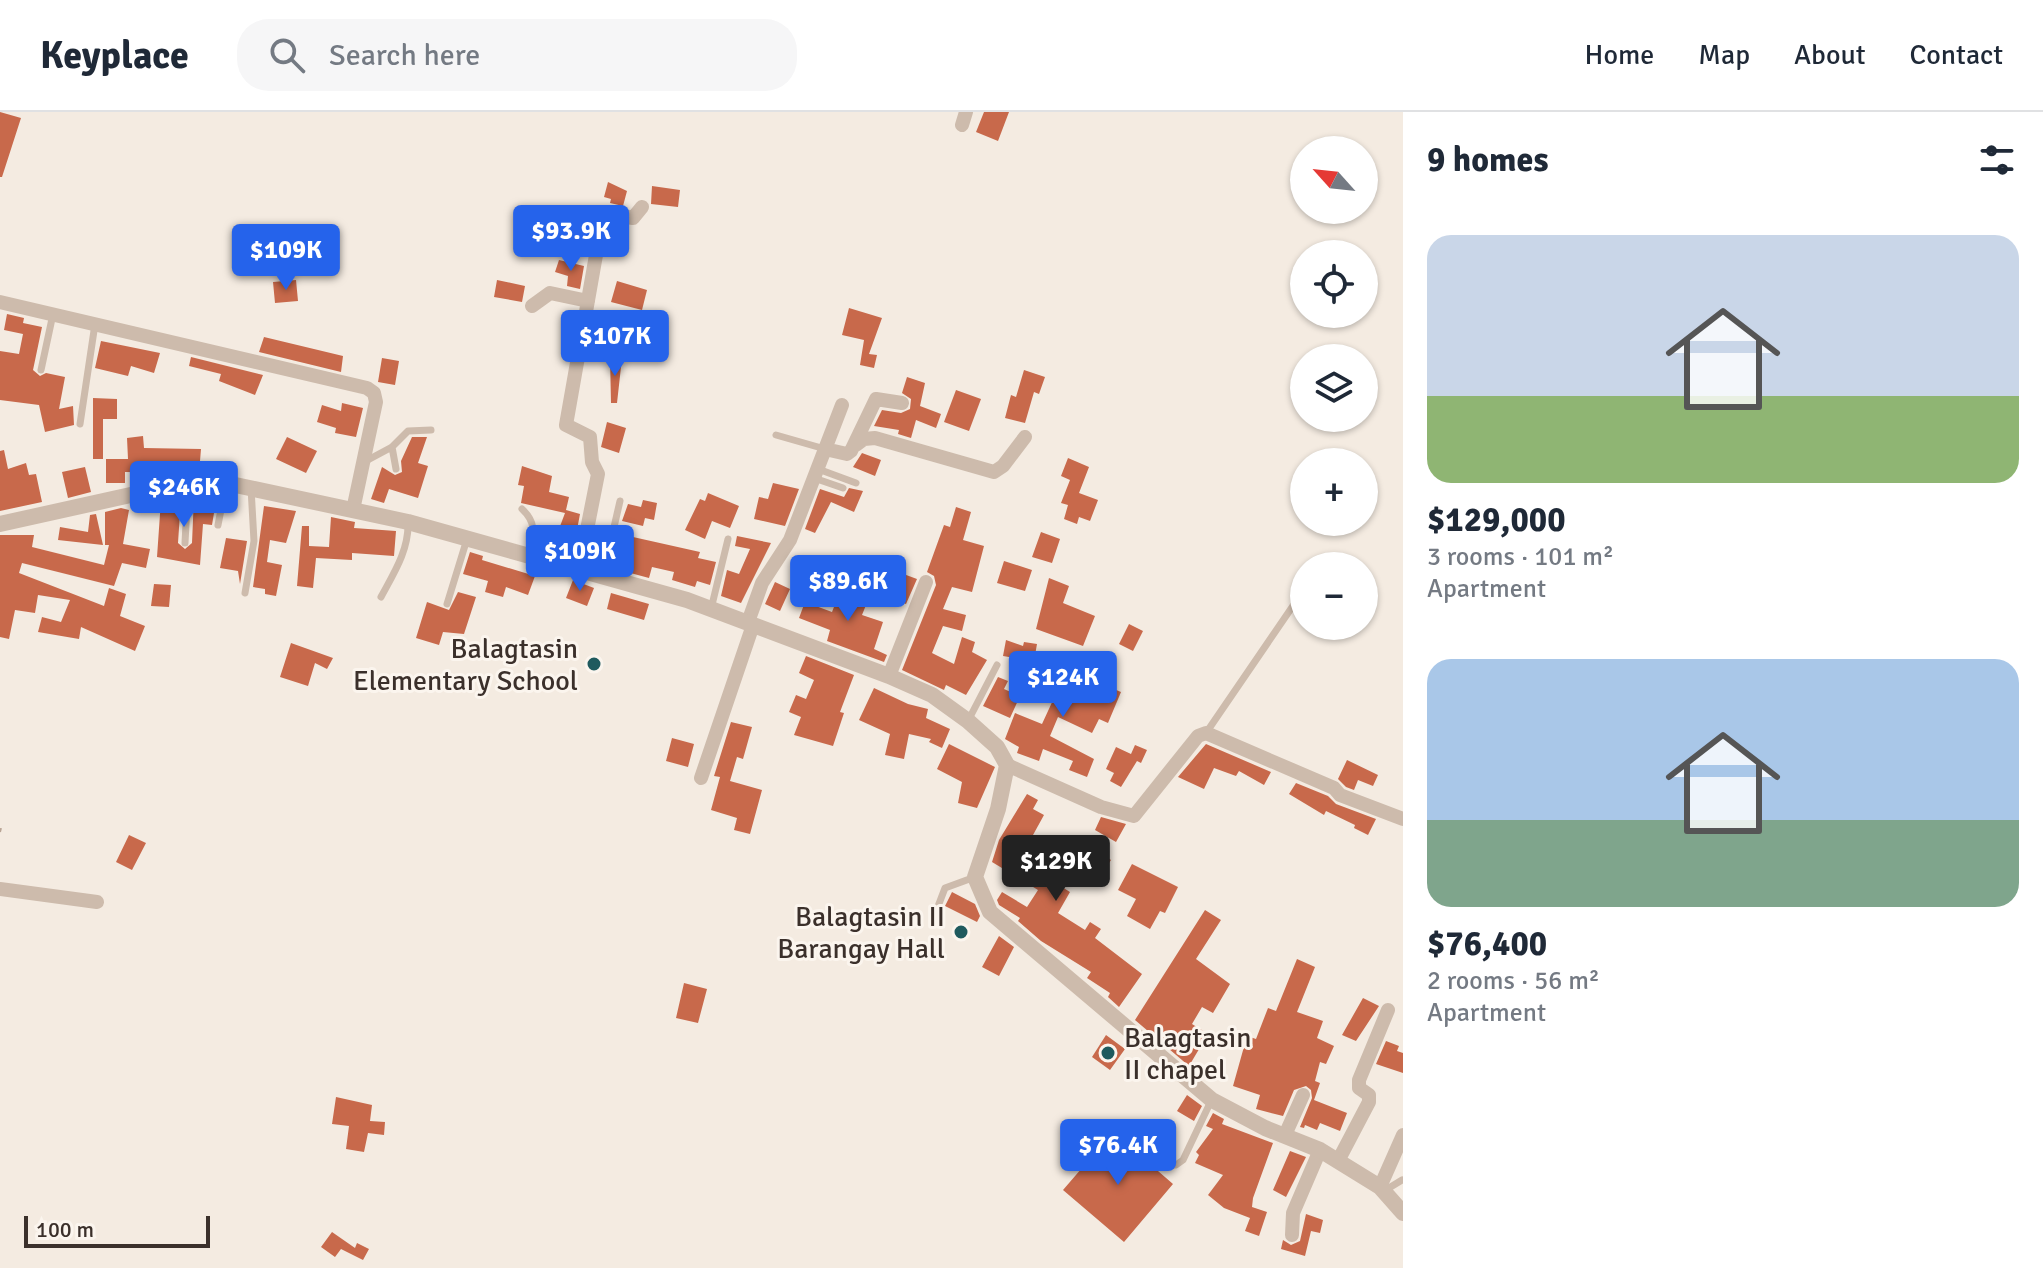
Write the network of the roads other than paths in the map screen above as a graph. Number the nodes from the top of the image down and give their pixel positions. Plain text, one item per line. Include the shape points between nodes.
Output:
1 (642, 207) dead end
2 (588, 301) junction
3 (0, 302) edge
4 (532, 306) dead end
5 (53, 314) junction
6 (95, 324) junction
7 (41, 370) dead end
8 (902, 403) dead end
9 (842, 405) dead end
10 (80, 424) dead end
11 (431, 430) dead end
12 (776, 435) dead end
13 (1025, 437) dead end
14 (856, 445) junction
15 (392, 447) junction
16 (825, 449) junction
17 (364, 462) junction
18 (396, 469) dead end
19 (816, 473) junction
20 (226, 483) junction
21 (856, 483) dead end
22 (188, 485) junction
23 (251, 486) junction
24 (843, 488) dead end
25 (620, 501) dead end
26 (522, 509) dead end
27 (353, 510) junction
28 (408, 522) junction
29 (0, 524) edge
30 (218, 525) dead end
31 (467, 539) junction
32 (728, 539) dead end
33 (185, 543) dead end
34 (529, 556) junction
35 (579, 570) junction
36 (603, 577) junction
37 (926, 582) dead end
38 (245, 593) dead end
39 (381, 597) dead end
40 (447, 604) dead end
41 (711, 609) junction
42 (1290, 610) edge
43 (751, 624) junction
44 (997, 665) dead end
45 (889, 676) junction
46 (968, 721) junction
47 (1206, 733) junction
48 (1007, 765) junction
49 (701, 778) dead end
50 (1403, 819) edge
51 (975, 877) junction
52 (0, 889) edge
53 (97, 902) dead end
54 (937, 909) dead end
55 (1388, 1010) dead end
56 (1303, 1095) dead end
57 (1212, 1100) junction
58 (1122, 1126) dead end
59 (1285, 1135) junction
60 (1403, 1135) edge
61 (1320, 1150) junction
62 (1338, 1161) junction
63 (1402, 1180) edge
64 (1382, 1189) junction
65 (1403, 1213) edge
66 (1292, 1235) dead end

1 - 2 street via 633,218 610,214 602,221
2 - 4 street via 550,293
2 - 35 street via 566,425 590,437 598,474
3 - 5 street
5 - 6 street
5 - 7 lane
6 - 10 lane
6 - 17 street via 367,388 376,402
8 - 14 street via 876,399
9 - 16 street
11 - 15 lane via 408,431
12 - 16 lane
13 - 14 street via 994,472 875,438
14 - 16 street via 847,454
15 - 17 lane
15 - 18 lane
16 - 19 street
17 - 27 street
19 - 21 lane
19 - 24 lane
19 - 43 street via 790,540 762,583
20 - 22 street
20 - 23 street
20 - 30 lane
22 - 29 street
22 - 33 lane
23 - 27 street
23 - 38 lane via 254,541
25 - 36 lane
26 - 34 lane via 533,520
27 - 28 street
28 - 31 street
28 - 39 lane via 404,551
31 - 34 street
31 - 40 lane
32 - 41 lane
34 - 35 street
35 - 36 street
36 - 41 street
37 - 45 street
41 - 43 street
42 - 47 lane
43 - 45 street
43 - 49 street
44 - 46 lane
45 - 46 street via 932,695
46 - 48 street via 997,747
47 - 48 street via 1198,736 1134,816
47 - 50 street
48 - 51 street
51 - 54 lane via 945,888
51 - 57 street via 990,912
52 - 53 street
55 - 62 street via 1359,1080 1369,1102
56 - 59 street
57 - 58 lane via 1176,1165 1169,1165
57 - 59 street
59 - 61 street
60 - 64 street
61 - 62 street
61 - 66 street via 1293,1213
62 - 64 street
63 - 64 lane
64 - 65 street

